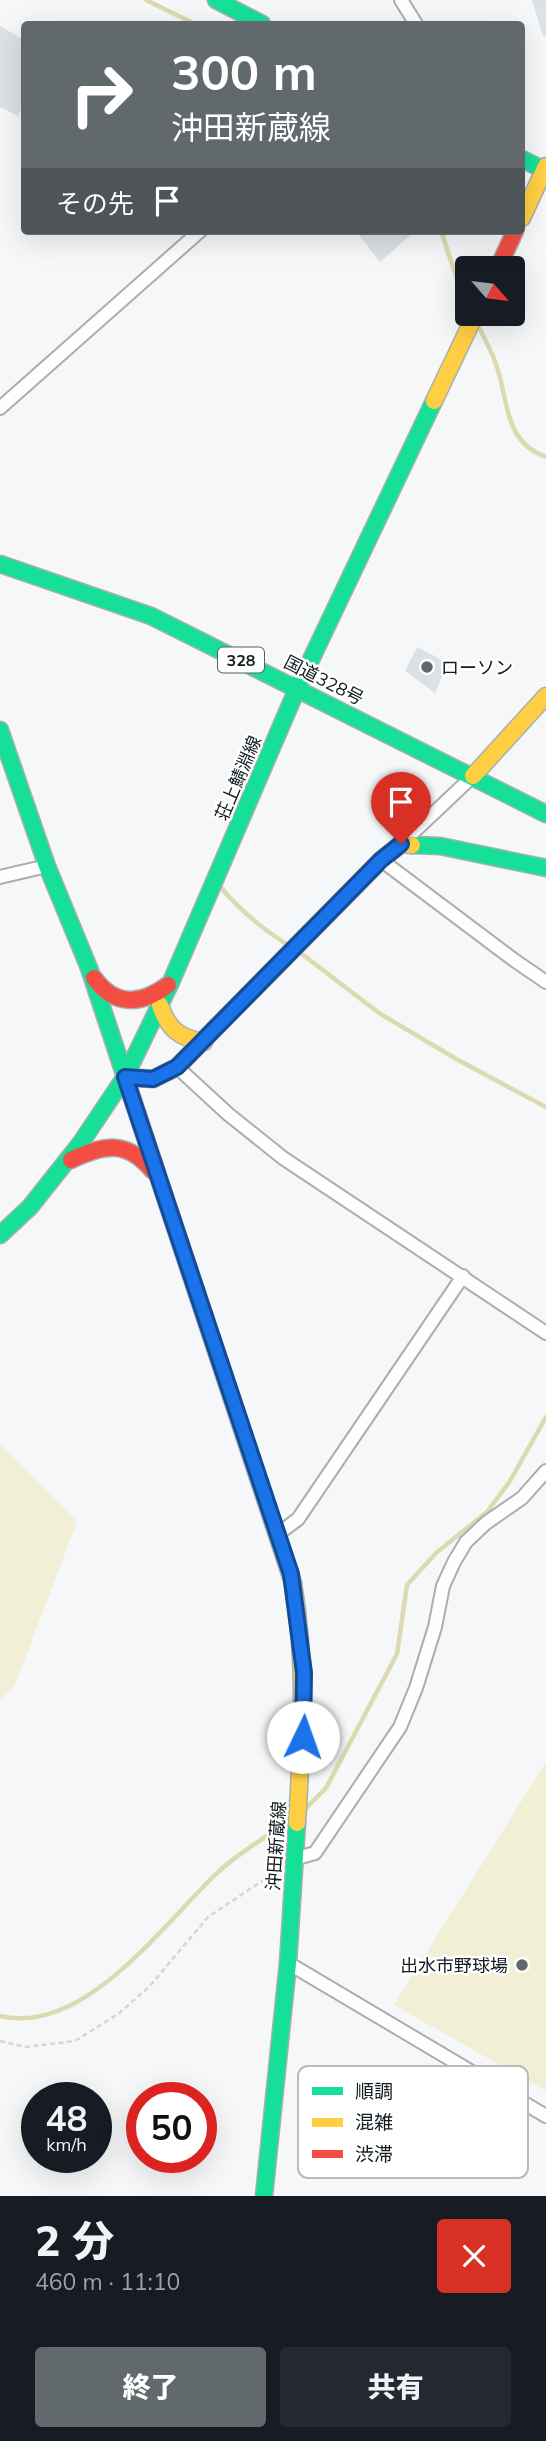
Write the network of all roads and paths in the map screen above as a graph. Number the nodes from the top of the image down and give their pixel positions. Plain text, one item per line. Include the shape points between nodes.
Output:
1 (216, 0) edge
2 (401, 0) edge
3 (256, 21) edge
4 (414, 21) edge
5 (525, 160) edge
6 (545, 169) edge
7 (525, 212) edge
8 (195, 235) edge
9 (513, 235) edge
10 (504, 256) edge
11 (470, 326) edge
12 (0, 408) edge
13 (0, 564) edge
14 (298, 688) junction
15 (546, 696) edge
16 (0, 730) edge
17 (472, 776) junction
18 (546, 814) edge
19 (401, 844) junction
20 (381, 860) junction
21 (47, 866) junction
22 (546, 867) edge
23 (0, 877) edge
24 (89, 968) junction
25 (172, 982) junction
26 (546, 982) edge
27 (160, 1005) junction
28 (204, 1042) junction
29 (177, 1067) junction
30 (125, 1077) junction
31 (64, 1164) junction
32 (159, 1180) junction
33 (0, 1234) edge
34 (463, 1276) junction
35 (546, 1333) edge
36 (546, 1471) edge
37 (278, 1534) junction
38 (294, 1859) junction
39 (288, 1963) junction
40 (0, 2041) edge
41 (462, 2066) edge
42 (528, 2105) edge
43 (546, 2116) edge
44 (264, 2196) edge

1 - 3 main road
2 - 4 street
5 - 6 main road
6 - 7 main road
8 - 12 street
9 - 10 main road
11 - 14 main road, 荘上鯖淵線
13 - 14 main road, 国道328号 / 328 via 151,615
14 - 17 main road, 国道328号 / 328
14 - 25 main road, 荘上鯖淵線
15 - 17 main road
16 - 21 main road
17 - 18 main road, 国道328号 / 328
17 - 19 street
19 - 20 main road
19 - 22 main road via 440,846
20 - 26 street
20 - 28 main road
21 - 23 street
21 - 24 main road
24 - 25 main road via 99,986 116,998 136,1001 156,995
24 - 30 main road, 沖田新蔵線
25 - 27 main road, 荘上鯖淵線
27 - 28 main road via 170,1028 188,1041
27 - 30 main road, 荘上鯖淵線
28 - 29 main road
29 - 30 main road via 153,1079
29 - 34 street via 283,1158
30 - 31 main road, 荘上鯖淵線
30 - 32 main road, 沖田新蔵線
31 - 32 main road via 96,1148 121,1147 144,1159
31 - 33 main road, 荘上鯖淵線 via 30,1207
32 - 37 main road, 沖田新蔵線
34 - 35 street
34 - 37 street via 298,1519
36 - 38 street via 522,1498 466,1542 453,1562 400,1727 315,1853
37 - 38 main road, 沖田新蔵線 via 291,1574 304,1673
38 - 39 main road, 沖田新蔵線
38 - 40 path via 208,1917 149,1987 118,2014 75,2041 26,2047
39 - 41 street
39 - 44 main road, 沖田新蔵線
42 - 43 street

